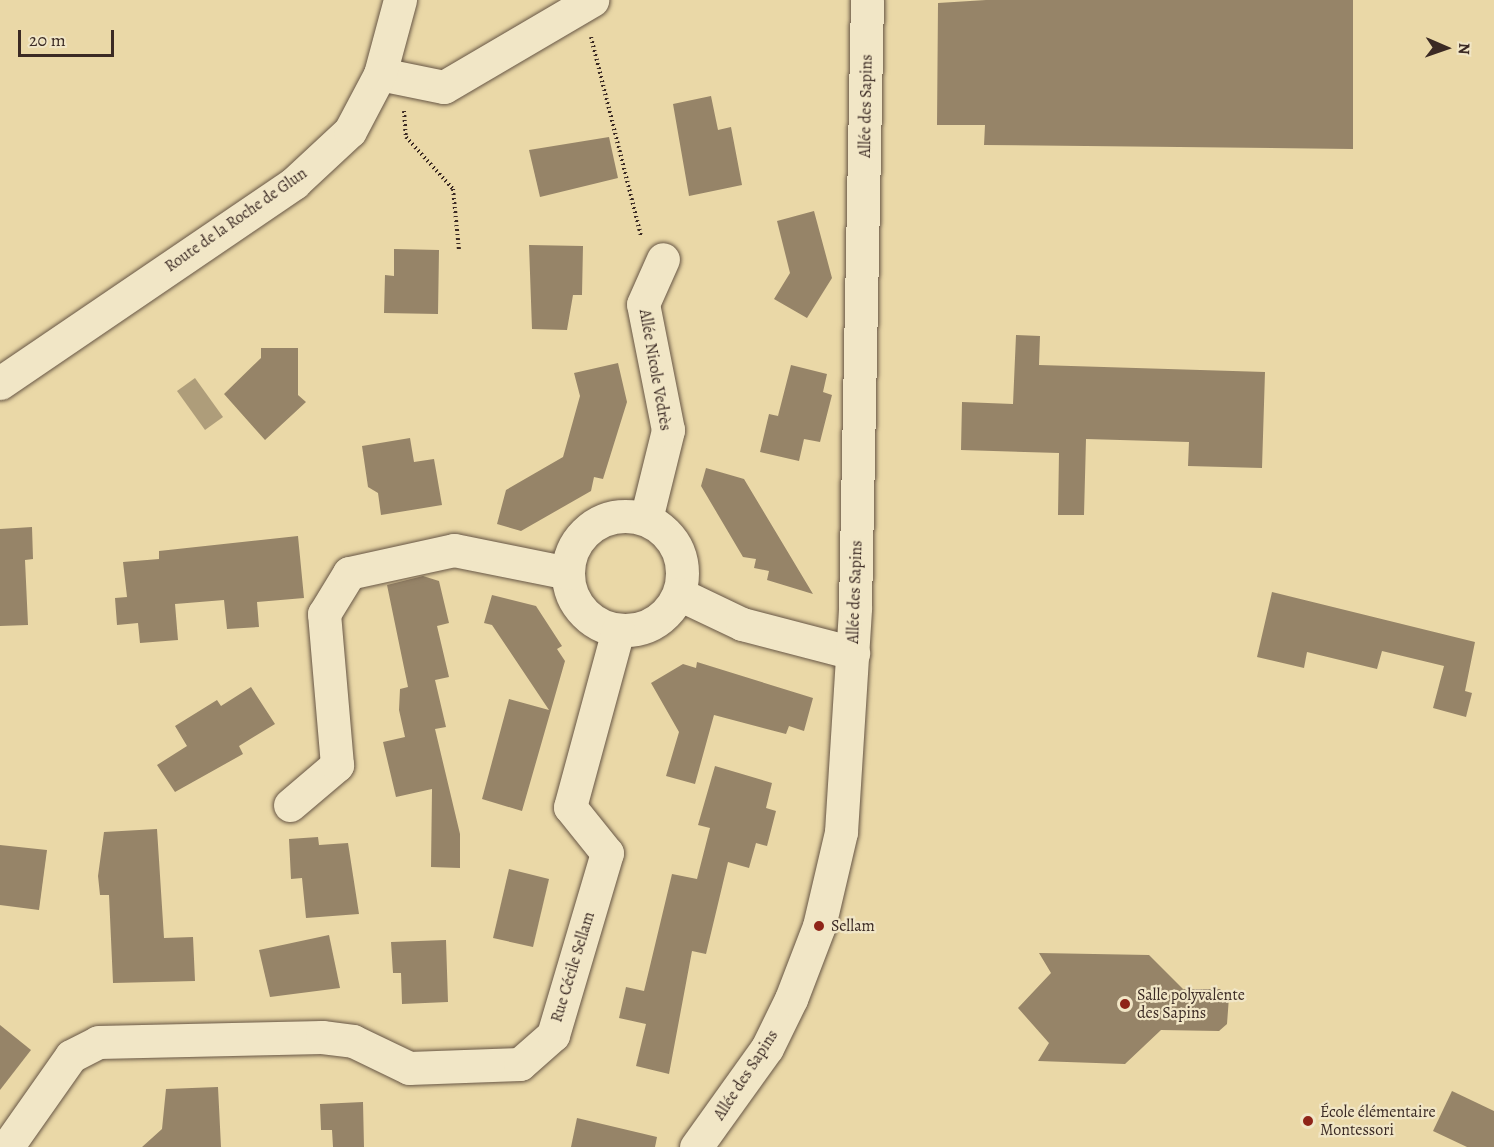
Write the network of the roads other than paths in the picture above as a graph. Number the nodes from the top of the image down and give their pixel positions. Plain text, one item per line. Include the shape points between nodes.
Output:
1 (400, 0) edge
2 (867, 0) edge
3 (587, 2) edge
4 (391, 77) junction
5 (658, 271) road end
6 (0, 383) edge
7 (646, 519) junction
8 (568, 573) junction
9 (679, 594) junction
10 (618, 630) junction
11 (853, 653) junction
12 (290, 805) dead end
13 (7, 1147) edge
14 (696, 1147) edge

1 - 4 street, Route de la Roche de Glun
2 - 11 street, Allée des Sapins
3 - 4 street via 444,87
4 - 6 street, Route de la Roche de Glun via 350,131 294,183
5 - 7 street, Allée Nicole Vedrès via 642,304 668,430
7 - 8 street via 628,515 593,525 571,555
7 - 9 street via 674,542 681,558
8 - 10 street via 577,604 603,626
8 - 12 street via 454,550 349,573 324,614 337,765
9 - 10 street via 655,622
9 - 11 street via 742,624
10 - 13 street, Rue Cécile Sellam via 570,807 608,853 553,1035 520,1064 409,1068 353,1041 322,1037 98,1042 70,1056
11 - 14 street, Allée des Sapins via 841,832 819,927 767,1048

